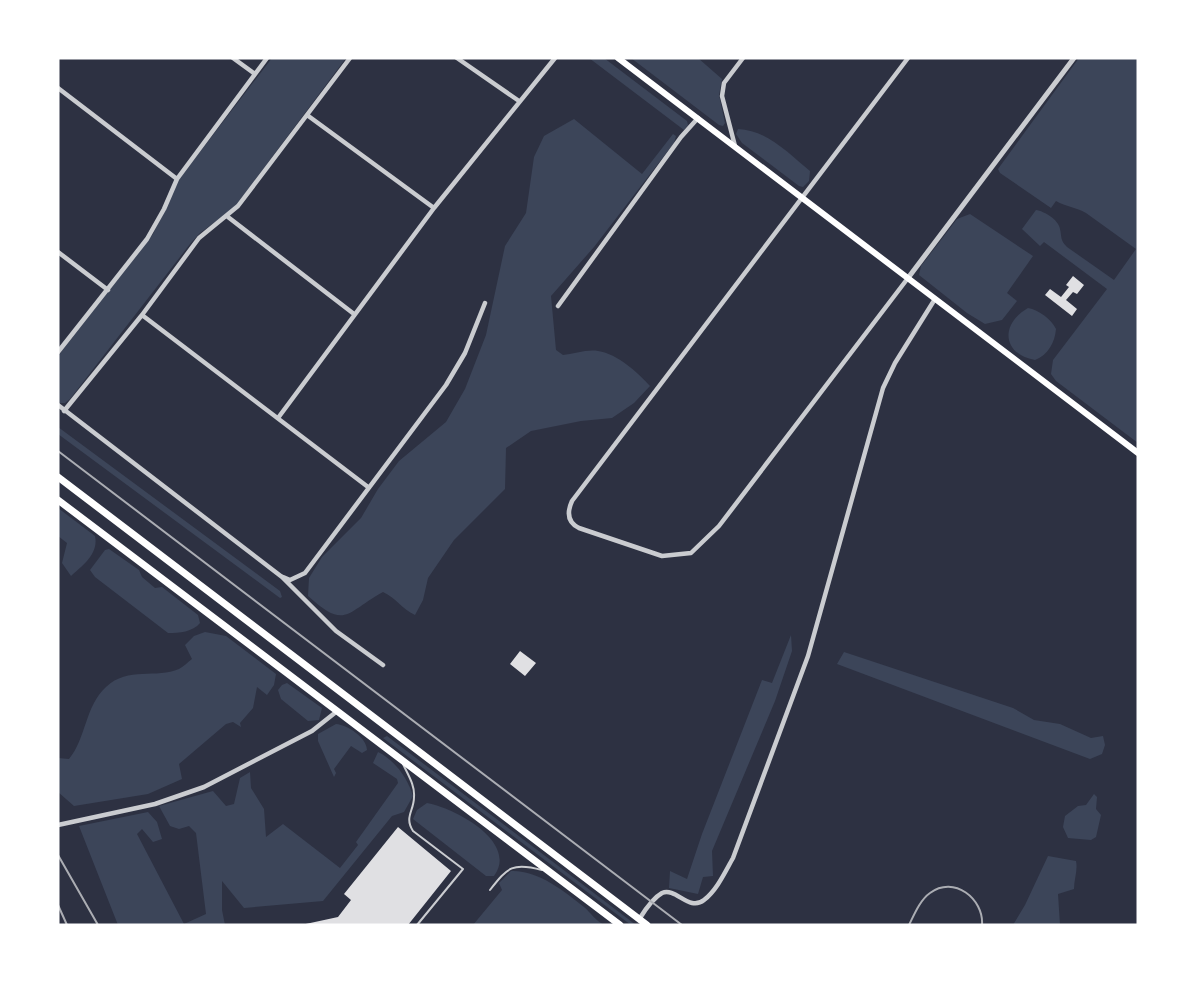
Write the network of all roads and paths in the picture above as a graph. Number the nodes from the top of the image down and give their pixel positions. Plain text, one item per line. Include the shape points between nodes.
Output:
1 (233, 58) edge
2 (267, 58) edge
3 (350, 58) edge
4 (457, 58) edge
5 (555, 58) edge
6 (618, 58) edge
7 (743, 58) edge
8 (908, 58) edge
9 (1074, 58) edge
10 (255, 74) junction
11 (58, 88) edge
12 (519, 101) junction
13 (307, 115) junction
14 (698, 118) junction
15 (736, 147) junction
16 (177, 179) junction
17 (801, 197) junction
18 (434, 208) junction
19 (228, 217) junction
20 (58, 252) edge
21 (908, 278) junction
22 (108, 290) junction
23 (935, 299) junction
24 (485, 303) dead end
25 (558, 306) dead end
26 (354, 314) junction
27 (142, 315) junction
28 (58, 352) edge
29 (58, 405) edge
30 (64, 411) junction
31 (278, 418) junction
32 (1138, 453) edge
33 (58, 477) edge
34 (368, 487) junction
35 (79, 495) junction
36 (58, 500) edge
37 (69, 508) junction
38 (282, 577) junction
39 (383, 665) dead end
40 (336, 712) junction
41 (401, 760) junction
42 (58, 825) edge
43 (549, 872) junction
44 (490, 890) dead end
45 (639, 919) junction
46 (417, 925) edge
47 (620, 925) edge
48 (647, 925) edge

1 - 10 street
2 - 10 street
3 - 13 street
4 - 12 street
5 - 12 street
6 - 14 main road
7 - 15 street via 724,83 722,96
8 - 17 street
9 - 21 street
10 - 16 street
11 - 16 street
12 - 18 street
13 - 18 street
13 - 19 street
14 - 15 main road
14 - 25 street
15 - 17 main road
16 - 22 street via 147,239
17 - 21 main road
17 - 21 street via 572,500 571,522 662,556 691,553 719,526
18 - 26 street
19 - 26 street
19 - 27 street via 199,238
20 - 22 street
21 - 23 main road
22 - 28 street
23 - 32 main road
23 - 45 street via 883,388 808,656 733,858 705,900 688,902 662,893
24 - 34 street via 446,385
26 - 31 street
27 - 30 street
27 - 31 street
29 - 30 street
30 - 38 street
31 - 34 street
33 - 35 main road
34 - 38 street via 305,573 290,580
35 - 37 main road
35 - 45 main road
36 - 37 main road
37 - 40 main road
38 - 39 street via 336,631
40 - 41 main road
40 - 42 street via 312,731 204,787 155,804
41 - 43 main road
41 - 46 lane via 415,794 409,824 463,869
43 - 44 lane via 517,866 504,872
43 - 47 main road
45 - 48 main road

